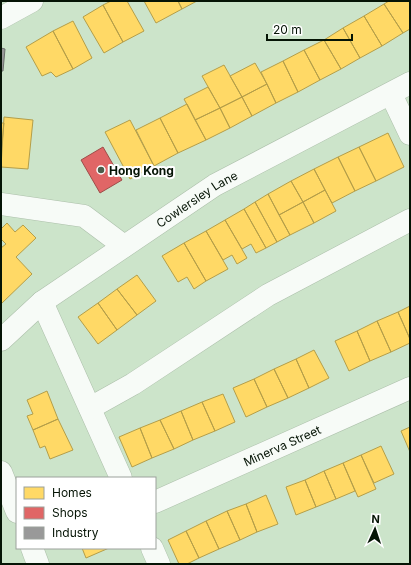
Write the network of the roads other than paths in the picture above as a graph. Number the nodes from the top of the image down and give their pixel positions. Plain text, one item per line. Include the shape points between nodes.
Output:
1 (32, 1) edge
2 (1, 18) edge
3 (410, 83) edge
4 (391, 94) junction
5 (410, 134) edge
6 (1, 204) edge
7 (410, 220) edge
8 (124, 246) junction
9 (42, 302) junction
10 (1, 340) edge
11 (410, 388) edge
12 (90, 408) junction
13 (1, 472) edge
14 (121, 477) edge
15 (156, 502) edge
16 (16, 510) edge
17 (32, 549) edge
18 (152, 549) edge
19 (38, 564) edge
20 (159, 564) edge

1 - 2 street
3 - 4 street, Cowlersley Lane
4 - 5 street
4 - 8 street, Cowlersley Lane via 215,185
6 - 8 street via 84,216
7 - 12 street via 268,295 134,384
8 - 9 street, Cowlersley Lane
9 - 10 street, Cowlersley Lane
9 - 12 street
11 - 15 street, Minerva Street
12 - 14 street
13 - 16 street
17 - 19 street
18 - 20 street

